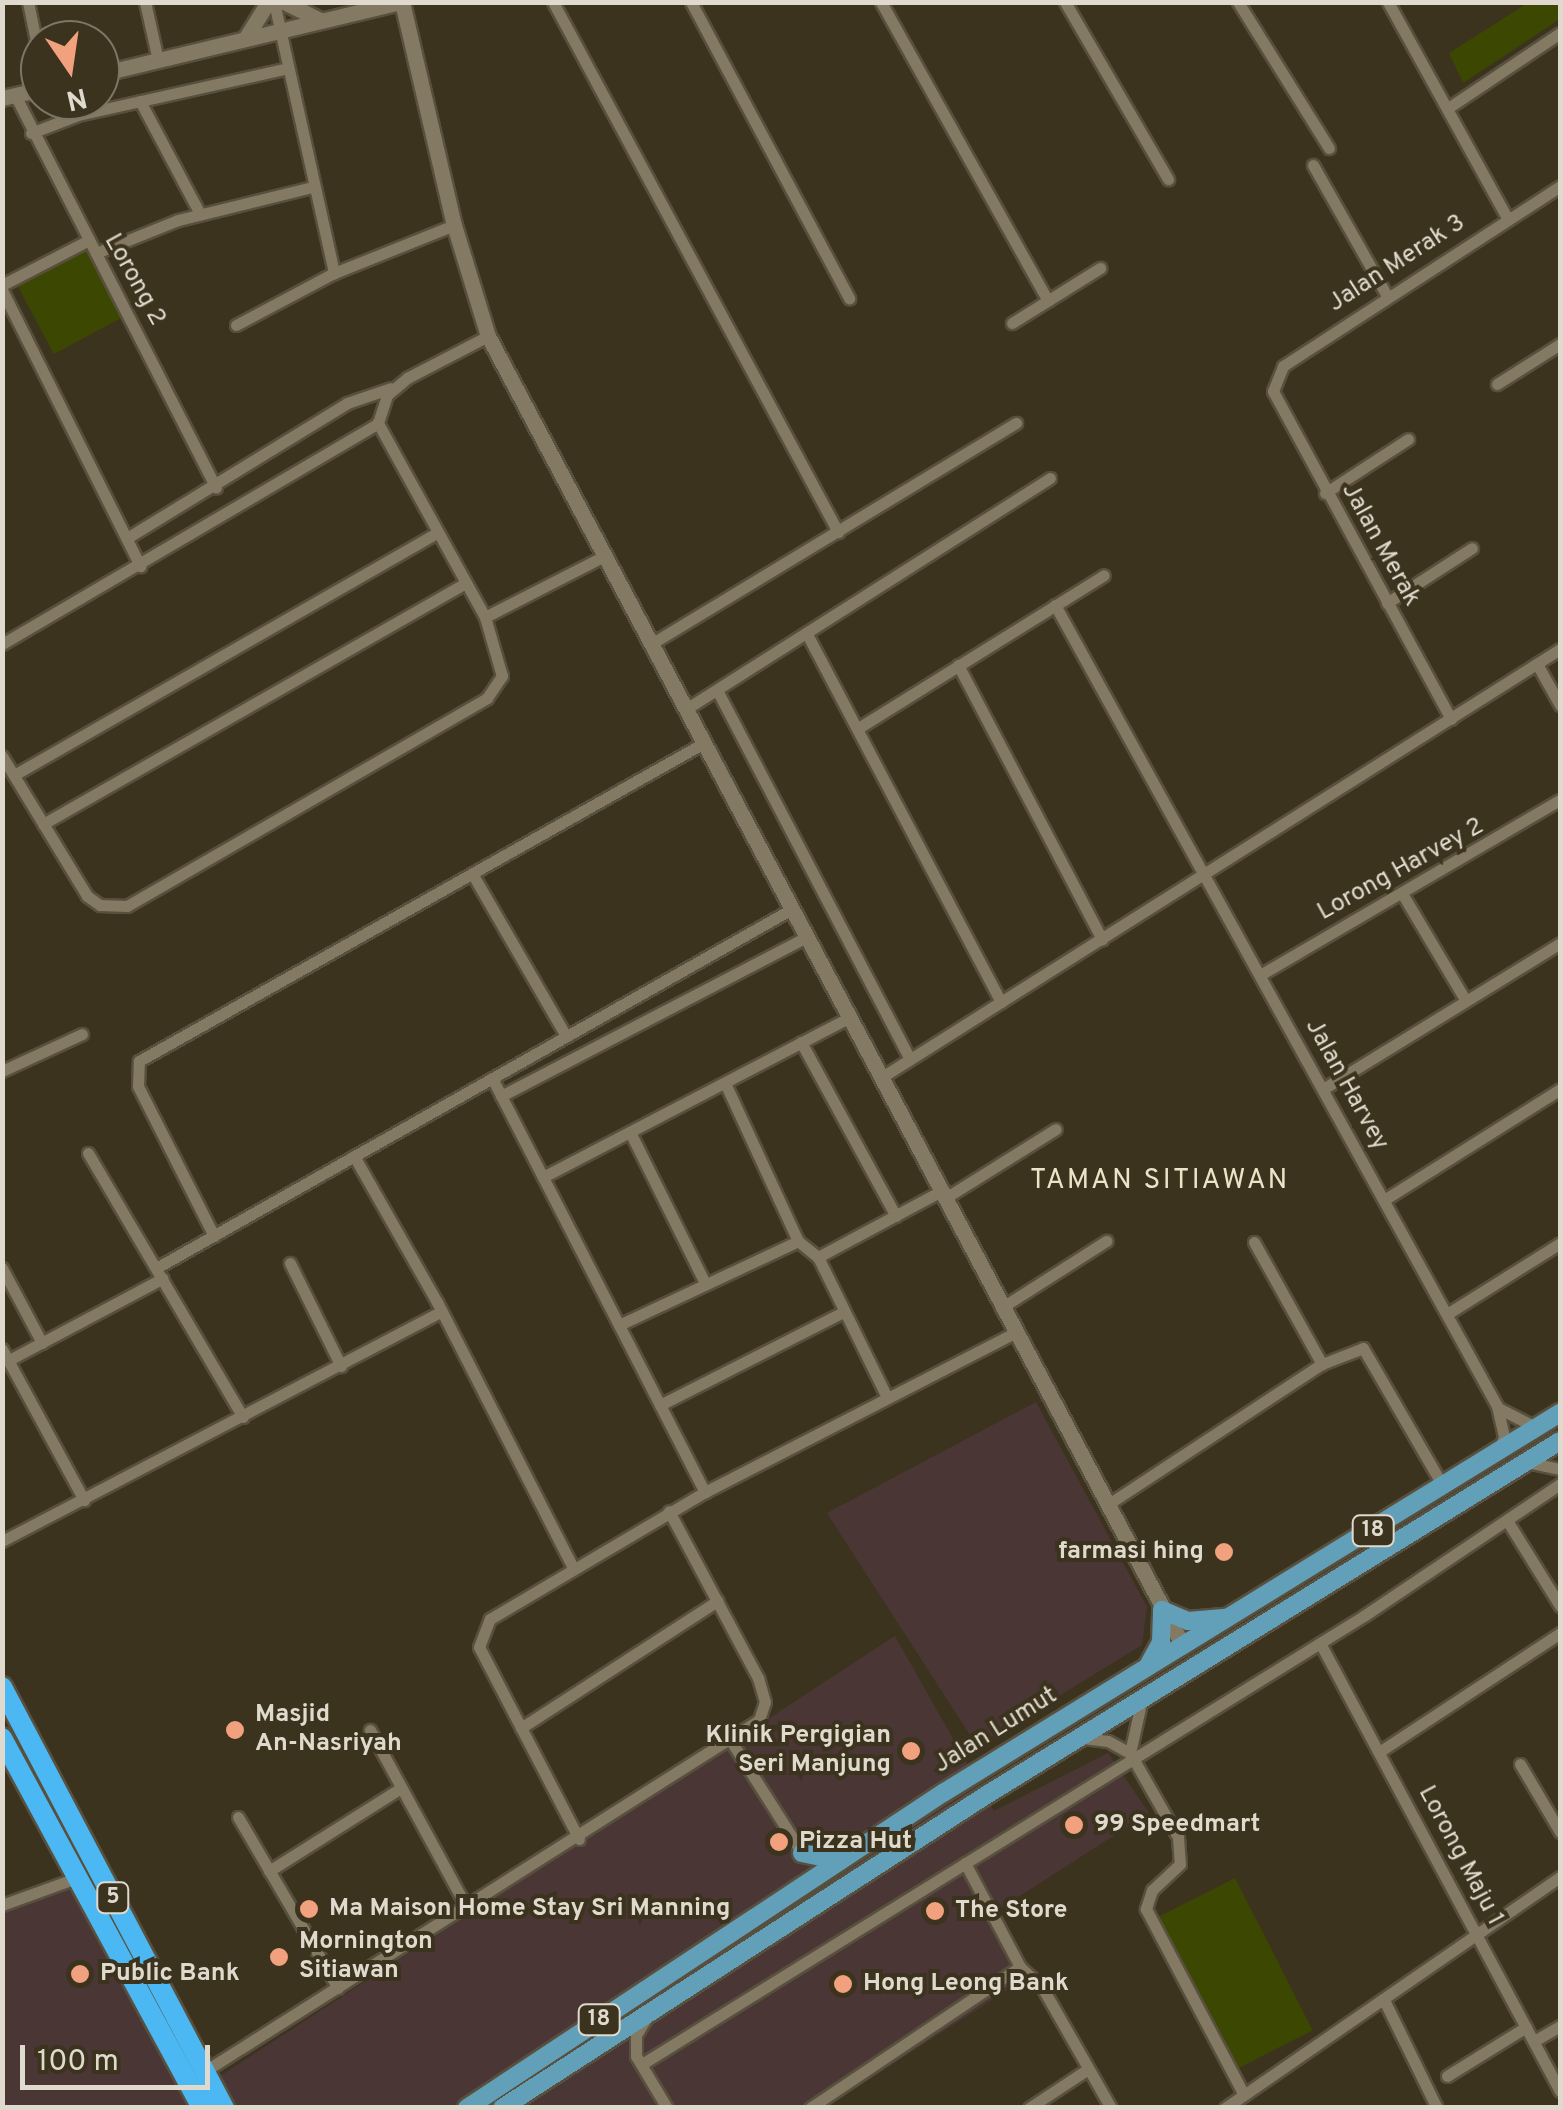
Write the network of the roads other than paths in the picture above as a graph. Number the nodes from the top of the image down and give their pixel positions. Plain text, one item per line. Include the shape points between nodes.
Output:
1 (146, 2) edge
2 (273, 2) edge
3 (284, 2) edge
4 (401, 2) edge
5 (553, 2) edge
6 (692, 2) edge
7 (881, 2) edge
8 (1064, 2) edge
9 (1238, 2) edge
10 (1388, 2) edge
11 (326, 21) junction
12 (281, 31) junction
13 (1560, 33) edge
14 (245, 39) junction
15 (158, 60) junction
16 (288, 68) junction
17 (120, 69) edge
18 (8, 96) edge
19 (140, 101) junction
20 (1448, 108) junction
21 (32, 132) junction
22 (1329, 148) dead end
23 (1314, 165) dead end
24 (1168, 178) dead end
25 (312, 186) junction
26 (1560, 186) edge
27 (200, 214) junction
28 (1508, 219) junction
29 (454, 225) junction
30 (86, 241) junction
31 (96, 253) junction
32 (1100, 268) dead end
33 (334, 273) junction
34 (2, 287) edge
35 (1387, 296) junction
36 (849, 298) dead end
37 (1048, 301) junction
38 (1012, 323) dead end
39 (236, 324) dead end
40 (488, 336) junction
41 (1560, 344) edge
42 (1497, 384) dead end
43 (396, 386) junction
44 (1273, 391) joint
45 (378, 422) junction
46 (1016, 423) dead end
47 (1408, 438) dead end
48 (1050, 478) dead end
49 (216, 487) junction
50 (1325, 493) junction
51 (838, 532) junction
52 (436, 534) junction
53 (126, 538) junction
54 (1472, 548) dead end
55 (602, 557) junction
56 (140, 566) junction
57 (1104, 574) dead end
58 (465, 583) junction
59 (1387, 604) junction
60 (1054, 605) junction
61 (485, 617) junction
62 (808, 636) junction
63 (2, 644) edge
64 (651, 644) junction
65 (1560, 649) edge
66 (958, 664) junction
67 (1537, 664) junction
68 (717, 690) junction
69 (1560, 706) edge
70 (686, 708) junction
71 (1451, 719) junction
72 (860, 727) junction
73 (702, 744) junction
74 (2, 756) edge
75 (14, 775) junction
76 (1560, 800) edge
77 (43, 824) junction
78 (473, 874) junction
79 (1206, 877) junction
80 (1403, 895) junction
81 (790, 910) junction
82 (805, 938) junction
83 (1102, 940) junction
84 (1560, 943) edge
85 (1260, 975) junction
86 (1466, 1001) junction
87 (1001, 1002) junction
88 (849, 1018) junction
89 (82, 1034) dead end
90 (566, 1036) junction
91 (802, 1042) junction
92 (910, 1059) junction
93 (2, 1071) edge
94 (492, 1078) junction
95 (882, 1078) junction
96 (725, 1082) junction
97 (1323, 1089) junction
98 (1560, 1089) edge
99 (502, 1096) junction
100 (1056, 1129) dead end
101 (630, 1132) junction
102 (88, 1154) dead end
103 (354, 1156) junction
104 (544, 1177) junction
105 (945, 1194) junction
106 (1384, 1200) junction
107 (896, 1216) junction
108 (214, 1236) junction
109 (798, 1241) junction
110 (1106, 1241) dead end
111 (1254, 1242) dead end
112 (1560, 1243) edge
113 (818, 1256) junction
114 (290, 1263) dead end
115 (2, 1268) edge
116 (161, 1272) junction
117 (705, 1282) junction
118 (1000, 1308) junction
119 (438, 1313) junction
120 (841, 1313) junction
121 (1447, 1314) junction
122 (619, 1325) junction
123 (1014, 1333) junction
124 (42, 1343) junction
125 (6, 1355) edge
126 (1322, 1364) junction
127 (341, 1366) junction
128 (887, 1397) junction
129 (660, 1405) junction
130 (1497, 1406) junction
131 (1560, 1413) edge
132 (243, 1417) junction
133 (1538, 1428) junction
134 (1560, 1441) edge
135 (1497, 1453) junction
136 (1527, 1462) junction
137 (1560, 1469) edge
138 (1560, 1484) edge
139 (1444, 1486) junction
140 (705, 1492) junction
141 (84, 1500) junction
142 (1106, 1505) junction
143 (669, 1511) junction
144 (1508, 1522) junction
145 (2, 1541) edge
146 (573, 1568) junction
147 (717, 1600) junction
148 (1560, 1606) edge
149 (1162, 1610) junction
150 (1240, 1615) junction
151 (1560, 1633) edge
152 (1320, 1643) junction
153 (1183, 1646) junction
154 (1234, 1647) junction
155 (1145, 1668) junction
156 (2, 1688) edge
157 (1160, 1690) junction
158 (1142, 1699) junction
159 (520, 1728) junction
160 (370, 1730) dead end
161 (1079, 1738) junction
162 (731, 1741) junction
163 (6, 1742) edge
164 (1379, 1752) junction
165 (1132, 1755) junction
166 (1520, 1764) dead end
167 (1022, 1773) junction
168 (974, 1774) junction
169 (401, 1788) junction
170 (908, 1816) junction
171 (238, 1817) dead end
172 (953, 1818) junction
173 (1560, 1832) edge
174 (579, 1839) junction
175 (802, 1853) junction
176 (840, 1860) junction
177 (965, 1863) junction
178 (269, 1871) junction
179 (79, 1877) junction
180 (1560, 1878) edge
181 (797, 1889) junction
182 (2, 1905) edge
183 (467, 1908) junction
184 (1477, 1935) junction
185 (1020, 1967) junction
186 (338, 1988) junction
187 (1384, 2000) junction
188 (652, 2010) junction
189 (1560, 2026) edge
190 (1526, 2027) junction
191 (1534, 2041) junction
192 (642, 2064) junction
193 (1088, 2069) junction
194 (205, 2071) junction
195 (1447, 2076) dead end
196 (1560, 2091) edge
197 (1244, 2095) junction
198 (1432, 2106) edge
199 (202, 2108) edge
200 (224, 2108) edge
201 (467, 2108) edge
202 (502, 2108) edge
203 (667, 2108) edge
204 (810, 2108) edge
205 (1029, 2108) edge
206 (1110, 2108) edge
207 (1225, 2108) edge

1 - 15 street
2 - 12 street
2 - 14 street
3 - 11 street
4 - 11 street
4 - 29 street
5 - 51 street
6 - 36 street
7 - 37 street
8 - 24 street
9 - 22 street
10 - 20 street
11 - 12 street
12 - 14 street
12 - 16 street
13 - 20 street
14 - 15 street
15 - 17 street
16 - 19 street
16 - 25 street
18 - 21 street, Lorong 2
19 - 21 street
19 - 27 street
20 - 28 street
21 - 30 street, Lorong 2
23 - 35 street
25 - 27 street
25 - 33 street
26 - 28 street, Jalan Merak 3
27 - 31 street
28 - 35 street, Jalan Merak 3
29 - 33 street
29 - 40 street
30 - 31 street, Lorong 2
30 - 34 street
31 - 49 street, Lorong 2
32 - 37 street
33 - 39 street
34 - 53 street
35 - 44 street, Jalan Merak 3 via 1283,366
37 - 38 street
40 - 43 street
40 - 55 street
41 - 42 street
43 - 45 street
43 - 49 street via 347,403
44 - 50 street, Jalan Merak
45 - 52 street
45 - 56 street
46 - 51 street
47 - 50 street
48 - 62 street
49 - 53 street
50 - 59 street, Jalan Merak
51 - 64 street
52 - 58 street
52 - 75 street
53 - 56 street
54 - 59 street
55 - 61 street
55 - 64 street
56 - 63 street
57 - 60 street
58 - 61 street
58 - 77 street
59 - 71 street, Jalan Merak
60 - 66 street
60 - 79 street, Jalan Harvey
61 - 77 street via 502,676 487,698 127,906 100,905 87,896
62 - 68 street
62 - 72 street
64 - 70 street
65 - 67 street
66 - 72 street
66 - 83 street
67 - 69 street
67 - 71 street
68 - 70 street
68 - 92 street
70 - 73 street
71 - 79 street
72 - 87 street
73 - 78 street
73 - 81 street
74 - 75 street
75 - 77 street
76 - 80 street, Lorong Harvey 2
78 - 90 street
78 - 108 street via 139,1061 138,1086
79 - 83 street
79 - 85 street, Jalan Harvey
80 - 85 street, Lorong Harvey 2
80 - 86 street
81 - 82 street
81 - 90 street
82 - 88 street
82 - 99 street
83 - 87 street
84 - 86 street
85 - 97 street, Jalan Harvey
86 - 97 street
87 - 92 street
88 - 91 street
88 - 95 street
89 - 93 street
90 - 94 street
91 - 96 street
91 - 107 street
92 - 95 street
94 - 99 street
94 - 103 street
95 - 105 street
96 - 101 street
96 - 109 street
97 - 106 street, Jalan Harvey
98 - 106 street
99 - 104 street
100 - 105 street
101 - 104 street
101 - 117 street
102 - 116 street
103 - 108 street
103 - 119 street
104 - 122 street
105 - 107 street
105 - 118 street
106 - 121 street, Jalan Harvey
107 - 113 street
108 - 116 street
109 - 113 street
109 - 117 street
110 - 118 street
111 - 126 street
112 - 121 street
113 - 120 street
114 - 127 street
115 - 124 street
116 - 124 street
116 - 132 street
117 - 122 street
118 - 123 street
119 - 127 street
119 - 146 street
120 - 128 street
120 - 129 street
121 - 130 street, Jalan Harvey
122 - 129 street
123 - 128 street
123 - 142 street
124 - 125 street
125 - 141 street
126 - 139 street via 1353,1349 1370,1352
126 - 142 street
127 - 132 street
128 - 140 street
129 - 140 street
130 - 133 street via 1516,1423
130 - 135 street via 1504,1437
131 - 133 main road, Jalan Lumut / 18
132 - 141 street
133 - 135 main road, Jalan Lumut / 18
134 - 136 main road, Jalan Lumut / 18
135 - 139 main road, Jalan Lumut / 18
136 - 137 street
136 - 154 main road, Jalan Lumut / 18
138 - 144 street
139 - 150 main road, Jalan Lumut / 18
140 - 143 street
141 - 145 street
142 - 149 street
143 - 146 street
143 - 147 street
144 - 148 street
144 - 152 street
146 - 159 street via 504,1609 478,1638
147 - 159 street
147 - 162 street via 765,1702 759,1720
149 - 150 main road via 1200,1622
149 - 153 street
149 - 155 main road via 1162,1642
150 - 153 main road, Jalan Lumut / 18
151 - 164 street
152 - 164 street, Lorong Maju 1
152 - 165 street
153 - 154 main road via 1206,1653
153 - 155 main road, Jalan Lumut / 18
153 - 157 main road via 1180,1663
154 - 157 main road, Jalan Lumut / 18
155 - 168 main road, Jalan Lumut / 18
156 - 194 highway, 5
157 - 158 main road, Jalan Lumut / 18
158 - 161 main road, Jalan Lumut / 18
158 - 165 street
159 - 174 street
160 - 169 street
161 - 165 street via 1108,1740
161 - 167 main road, Jalan Lumut / 18
162 - 174 street
162 - 175 street
163 - 179 highway, 5
164 - 184 street, Lorong Maju 1
165 - 177 street
165 - 197 street via 1184,1853 1148,1900 1152,1927
166 - 173 street
167 - 168 main road via 992,1784
167 - 172 main road, Jalan Lumut / 18
168 - 170 main road, Jalan Lumut / 18
169 - 178 street
169 - 183 street
170 - 172 main road via 934,1808
170 - 176 main road, Jalan Lumut / 18
171 - 178 street
172 - 188 main road, Jalan Lumut / 18
174 - 183 street
175 - 176 main road
175 - 181 main road
176 - 181 main road, Jalan Lumut / 18
177 - 185 street
177 - 192 street
178 - 186 street
179 - 182 street
179 - 199 highway, 5
180 - 184 street
181 - 201 main road, Jalan Lumut / 18
183 - 186 street
184 - 187 street
184 - 190 street, Lorong Maju 1
185 - 193 street via 1042,1987
185 - 204 street
186 - 194 street
187 - 197 street
187 - 198 street
188 - 192 street via 634,2046
188 - 202 main road, Jalan Lumut / 18
189 - 191 street
190 - 191 street, Lorong Maju 1
190 - 195 street
191 - 196 street, Lorong Maju 1
192 - 203 street
193 - 205 street
193 - 206 street
194 - 200 highway, 5
197 - 207 street

